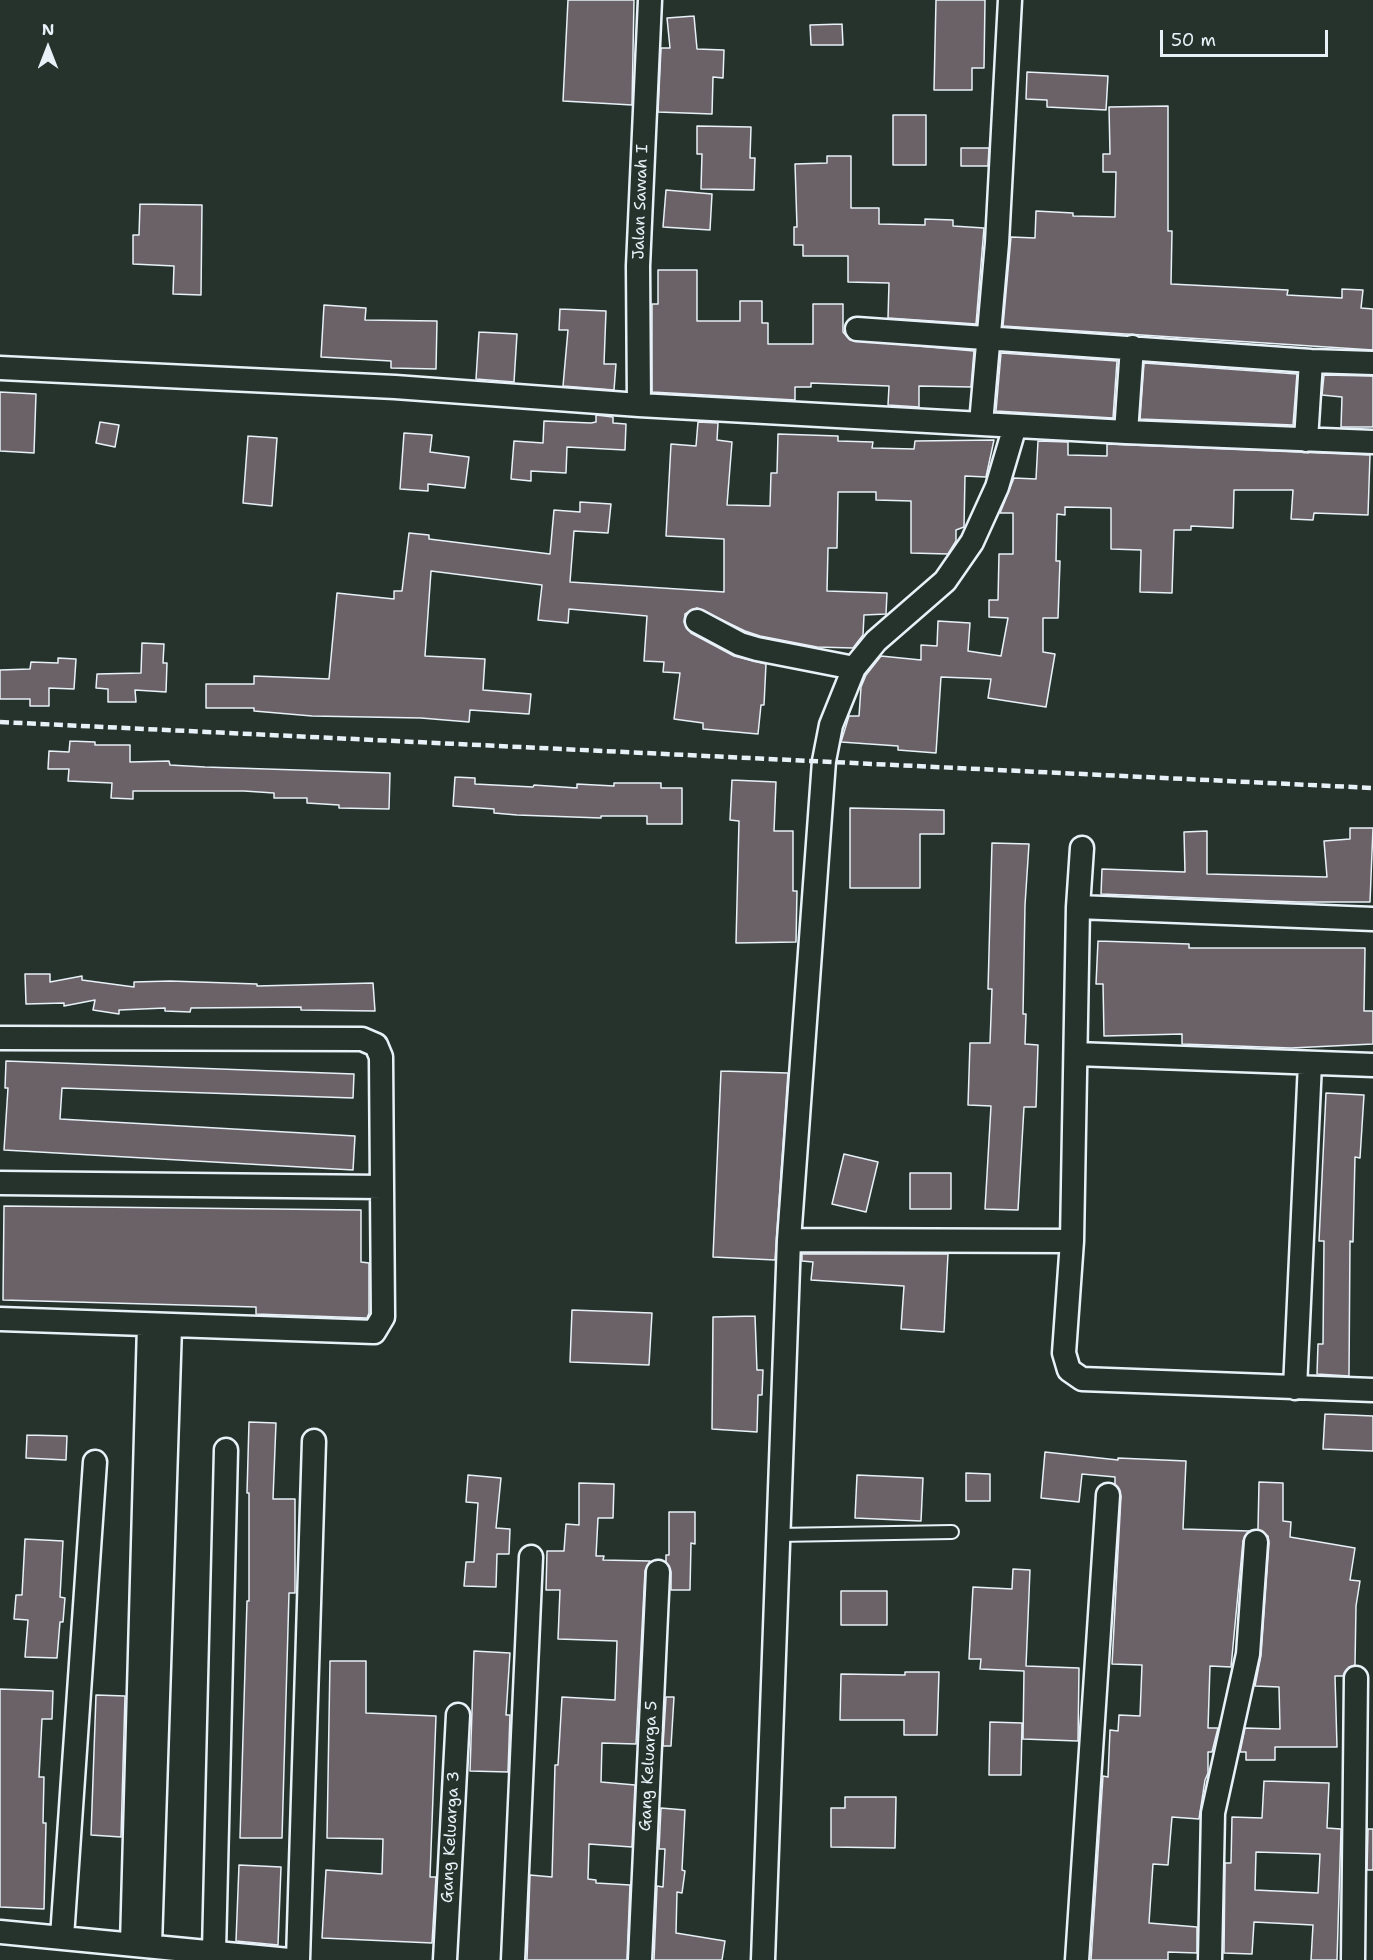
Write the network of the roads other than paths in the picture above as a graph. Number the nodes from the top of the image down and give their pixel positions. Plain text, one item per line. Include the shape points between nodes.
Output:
1 (650, 0) edge
2 (1010, 0) edge
3 (857, 329) dead end
4 (989, 340) junction
5 (1132, 347) junction
6 (1311, 361) junction
7 (1373, 363) edge
8 (0, 368) edge
9 (639, 405) junction
10 (981, 423) junction
11 (1015, 426) junction
12 (1126, 432) junction
13 (1306, 440) junction
14 (1373, 442) edge
15 (697, 621) dead end
16 (854, 668) junction
17 (1082, 848) dead end
18 (1078, 907) junction
19 (1373, 919) edge
20 (0, 1038) edge
21 (1076, 1054) junction
22 (1310, 1063) junction
23 (1373, 1065) edge
24 (0, 1184) edge
25 (382, 1187) junction
26 (789, 1240) junction
27 (1072, 1241) junction
28 (0, 1319) edge
29 (159, 1326) junction
30 (1295, 1388) junction
31 (1373, 1390) edge
32 (314, 1441) dead end
33 (226, 1450) dead end
34 (95, 1462) dead end
35 (1108, 1495) dead end
36 (952, 1532) dead end
37 (778, 1535) junction
38 (1256, 1542) dead end
39 (531, 1557) dead end
40 (658, 1572) dead end
41 (1356, 1678) dead end
42 (458, 1715) dead end
43 (0, 1932) edge
44 (62, 1937) junction
45 (141, 1945) junction
46 (214, 1951) junction
47 (289, 1960) edge
48 (298, 1960) edge
49 (445, 1960) edge
50 (513, 1960) edge
51 (640, 1960) edge
52 (763, 1960) edge
53 (1077, 1960) edge
54 (1210, 1960) edge
55 (1353, 1960) edge

1 - 9 street, Jalan Sawah I via 638,266
2 - 4 street
3 - 4 street
4 - 5 street
4 - 10 street
5 - 6 street
5 - 12 street
6 - 7 street
6 - 13 street
8 - 9 street via 395,387
9 - 10 street
10 - 11 street
11 - 12 street
11 - 16 street via 987,514 959,563 945,581 876,641
12 - 13 street
13 - 14 street
15 - 16 street via 740,644
16 - 26 street via 831,725 824,761
17 - 18 street
18 - 19 street
18 - 21 street
20 - 25 street via 362,1039 376,1045 381,1057
21 - 22 street
21 - 27 street
22 - 23 street
22 - 30 street
24 - 25 street
25 - 29 street via 384,1317 374,1332
26 - 27 street
26 - 37 street
27 - 30 street via 1064,1353 1075,1376
28 - 29 street
29 - 45 street
30 - 31 street
32 - 48 street
33 - 46 street
34 - 44 street
35 - 53 street
36 - 37 lane
37 - 52 street
38 - 54 street via 1248,1654 1213,1813
39 - 50 street
40 - 51 street, Gang Keluarga 5
41 - 55 street
42 - 49 street, Gang Keluarga 3
43 - 44 street
44 - 45 street
45 - 46 street
46 - 47 street

